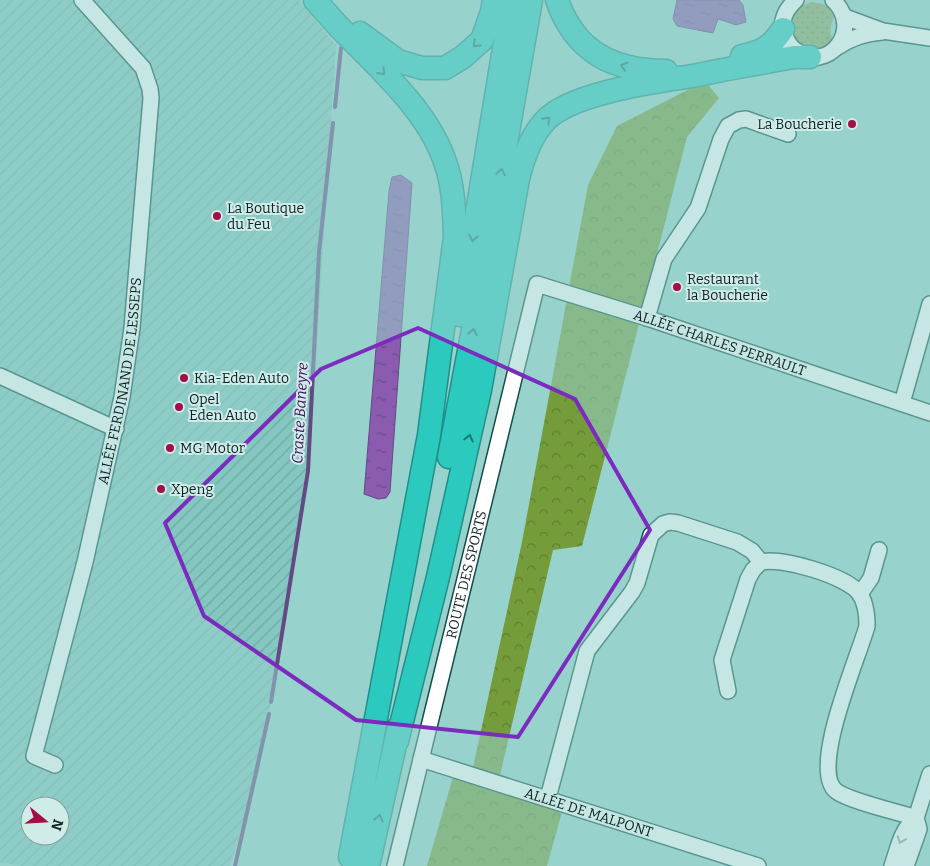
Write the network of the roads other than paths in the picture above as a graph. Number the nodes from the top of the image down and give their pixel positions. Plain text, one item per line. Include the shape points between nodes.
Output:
1 (82, 0) edge
2 (315, 0) edge
3 (494, 0) edge
4 (512, 0) edge
5 (531, 0) edge
6 (558, 0) edge
7 (778, 0) edge
8 (796, 0) edge
9 (833, 0) edge
10 (844, 17) junction
11 (342, 21) edge
12 (783, 24) junction
13 (883, 32) junction
14 (930, 38) edge
15 (837, 47) junction
16 (810, 57) junction
17 (788, 134) dead end
18 (537, 284) joint
19 (930, 304) edge
20 (647, 318) junction
21 (0, 376) edge
22 (902, 403) junction
23 (930, 413) edge
24 (116, 429) junction
25 (879, 550) dead end
26 (761, 562) junction
27 (860, 594) junction
28 (728, 690) dead end
29 (396, 741) junction
30 (421, 759) junction
31 (55, 765) dead end
32 (930, 774) edge
33 (926, 797) edge
34 (548, 798) junction
35 (916, 818) junction
36 (355, 863) edge
37 (395, 866) edge
38 (758, 866) edge
39 (892, 866) edge
40 (906, 866) edge

1 - 24 street, ALLÉE FERDINAND DE LESSEPS via 143,68 150,89 132,328
2 - 11 highway
3 -> 11 highway via 482,40 445,68 422,68 398,61
4 -> 36 highway via 443,419
29 -> 5 highway
12 -> 6 highway via 770,46 760,52 668,71 636,70 604,59 590,49 566,23
7 - 12 street
8 - 12 street via 788,9
9 - 10 street
10 - 13 street
10 - 15 street via 846,28
11 -> 36 highway via 410,103 440,149 452,187 455,237 424,469
12 - 16 street via 786,39 792,47
13 - 14 street
13 - 15 street via 861,35
15 - 16 street via 825,55
29 -> 16 highway via 438,577 480,390 518,179 536,132 558,110 592,97 794,57
17 - 20 street via 746,120 728,126 698,208 664,260
18 - 20 street, ALLÉE CHARLES PERRAULT
18 - 30 street, ROUTE DES SPORTS
19 - 22 street
20 - 22 street, ALLÉE CHARLES PERRAULT
21 - 24 street
22 - 23 street, ALLÉE CHARLES PERRAULT
24 - 31 street, ALLÉE FERDINAND DE LESSEPS via 34,756
25 - 27 street via 871,578
26 - 27 street via 781,562 836,577
26 - 28 street via 748,579 722,660
26 - 34 street via 745,546 678,523 663,524 651,535 637,583 588,651
27 - 35 street via 867,626 829,747 828,776 833,788 844,796
36 -> 29 highway
30 - 34 street, ALLÉE DE MALPONT
30 - 37 street, ROUTE DES SPORTS
32 - 33 street
33 - 35 street
34 - 38 street, ALLÉE DE MALPONT
35 -> 39 street via 905,830
35 - 40 street via 917,835

